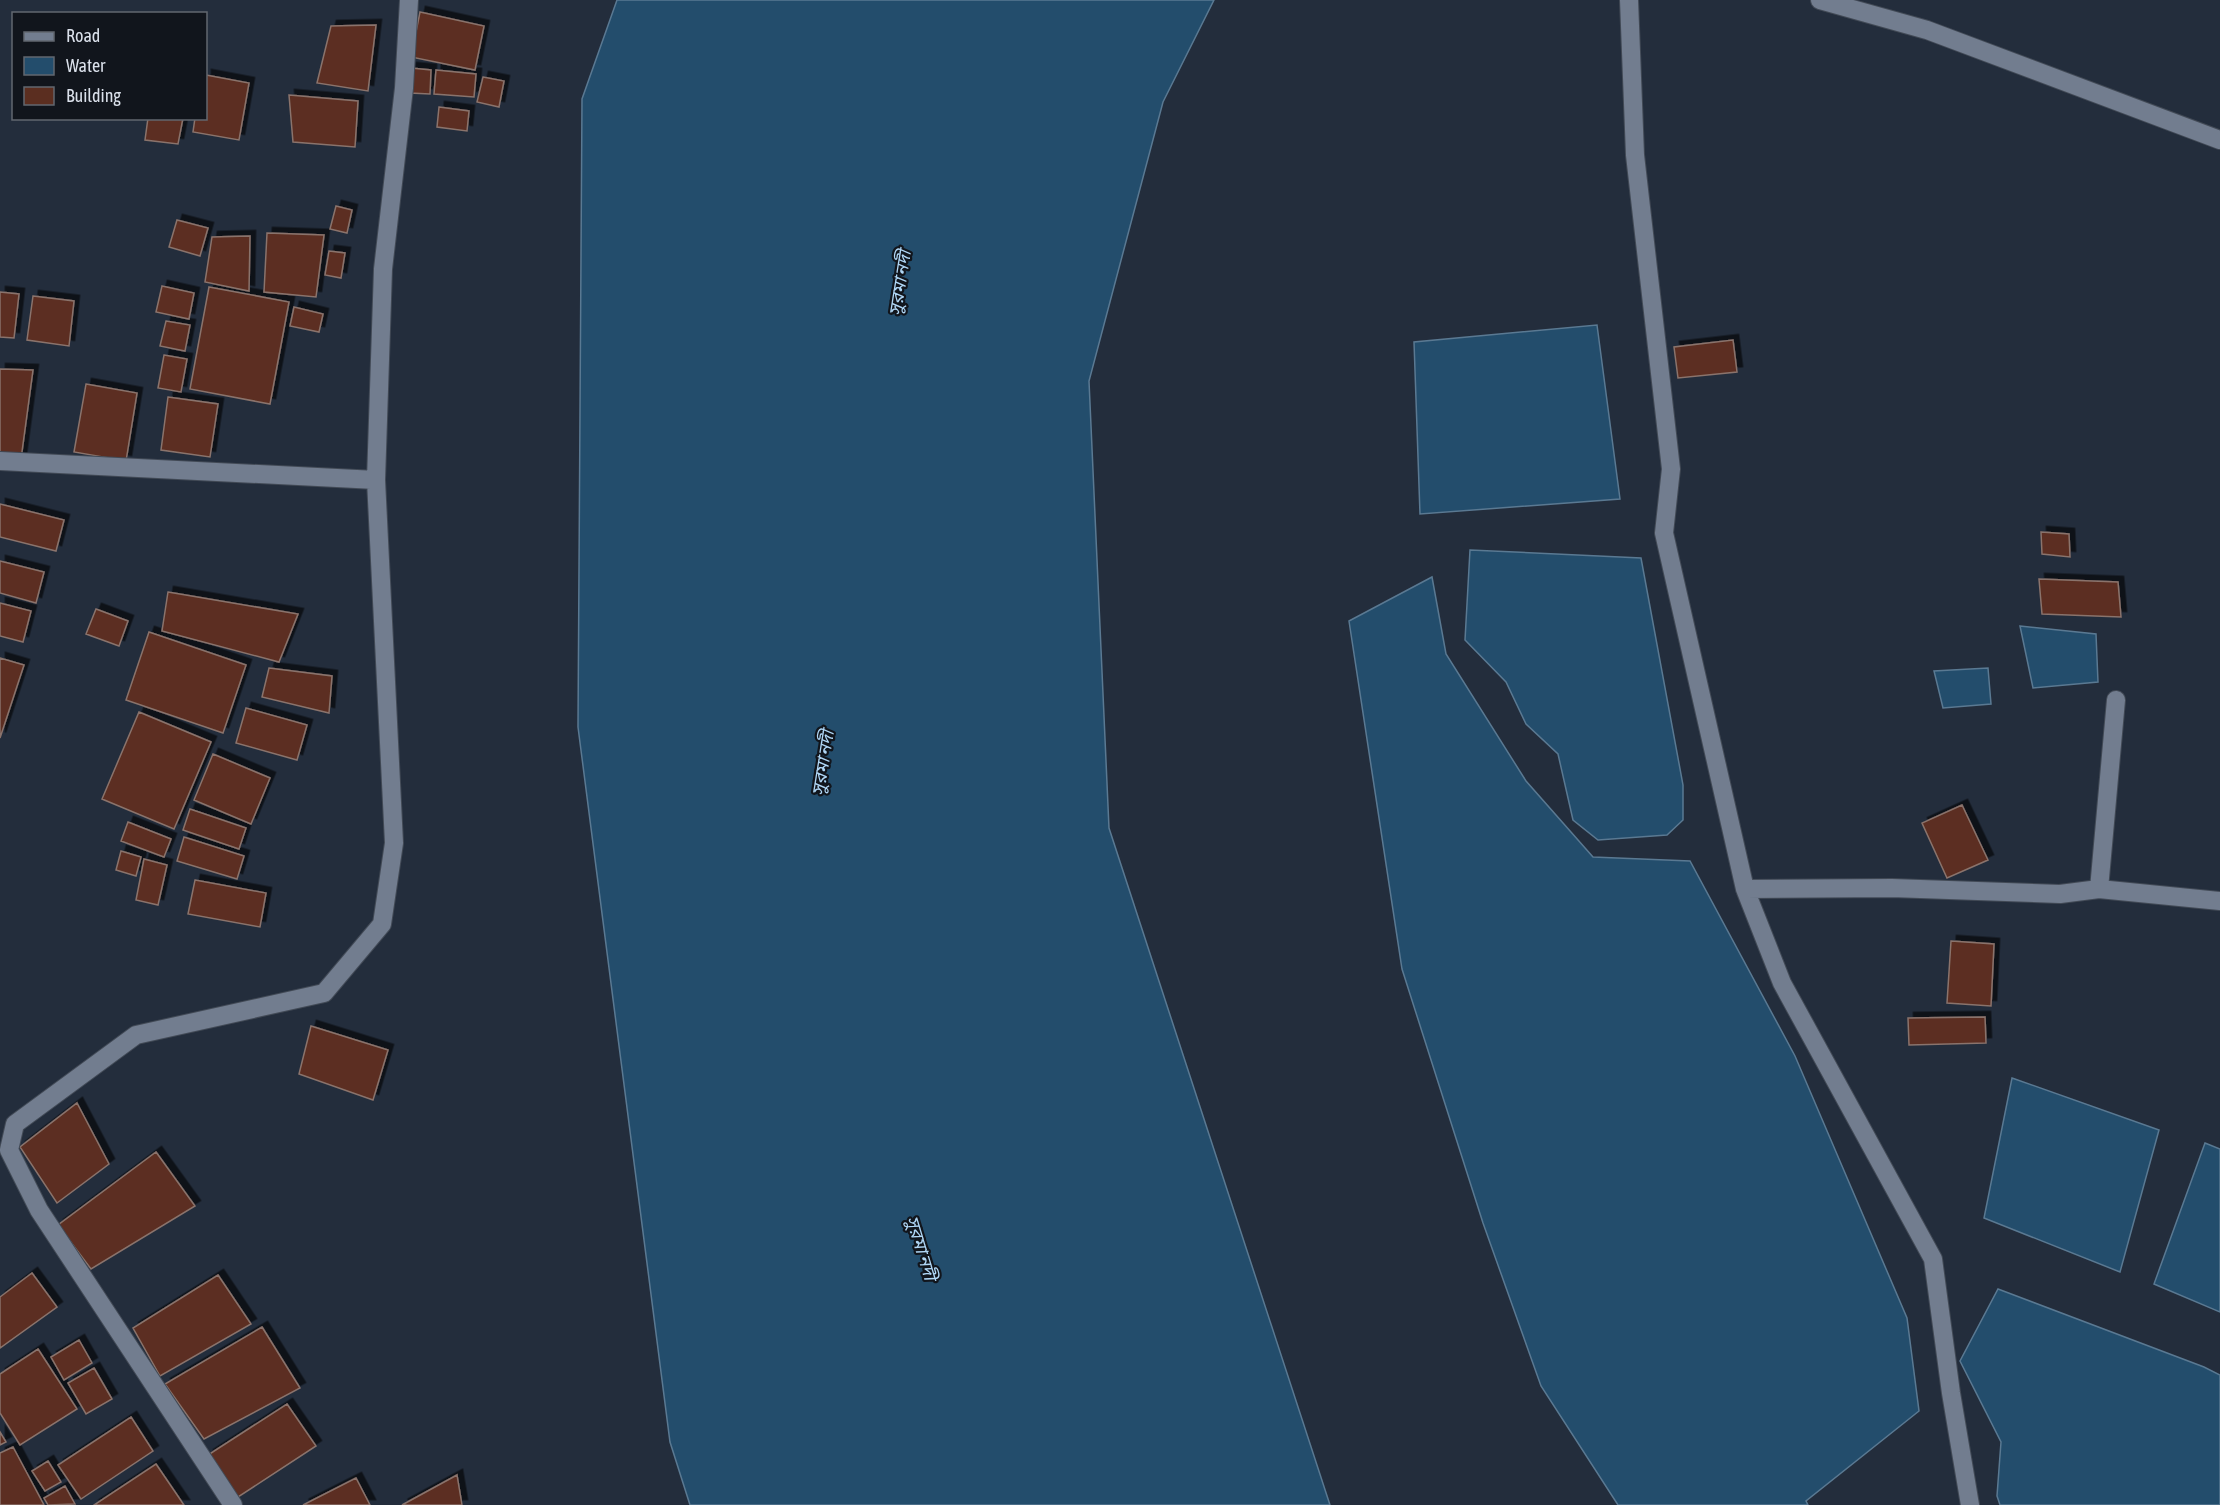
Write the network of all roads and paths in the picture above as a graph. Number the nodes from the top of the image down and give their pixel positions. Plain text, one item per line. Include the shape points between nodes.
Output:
1 (409, 0) edge
2 (1629, 0) edge
3 (1820, 0) edge
4 (2220, 140) edge
5 (0, 461) edge
6 (376, 480) junction
7 (2116, 700) dead end
8 (1745, 889) junction
9 (2099, 889) junction
10 (2220, 901) edge
11 (233, 1505) edge
12 (1970, 1505) edge

1 - 6 street via 404,88 383,269
2 - 8 street via 1635,155 1671,469 1664,533
3 - 4 street via 1927,30
5 - 6 street
6 - 11 street via 394,843 382,924 324,993 136,1035 15,1124 9,1150 39,1210
7 - 9 street
8 - 9 street via 1892,888 2060,894
8 - 12 street via 1782,984 1933,1259
9 - 10 street

